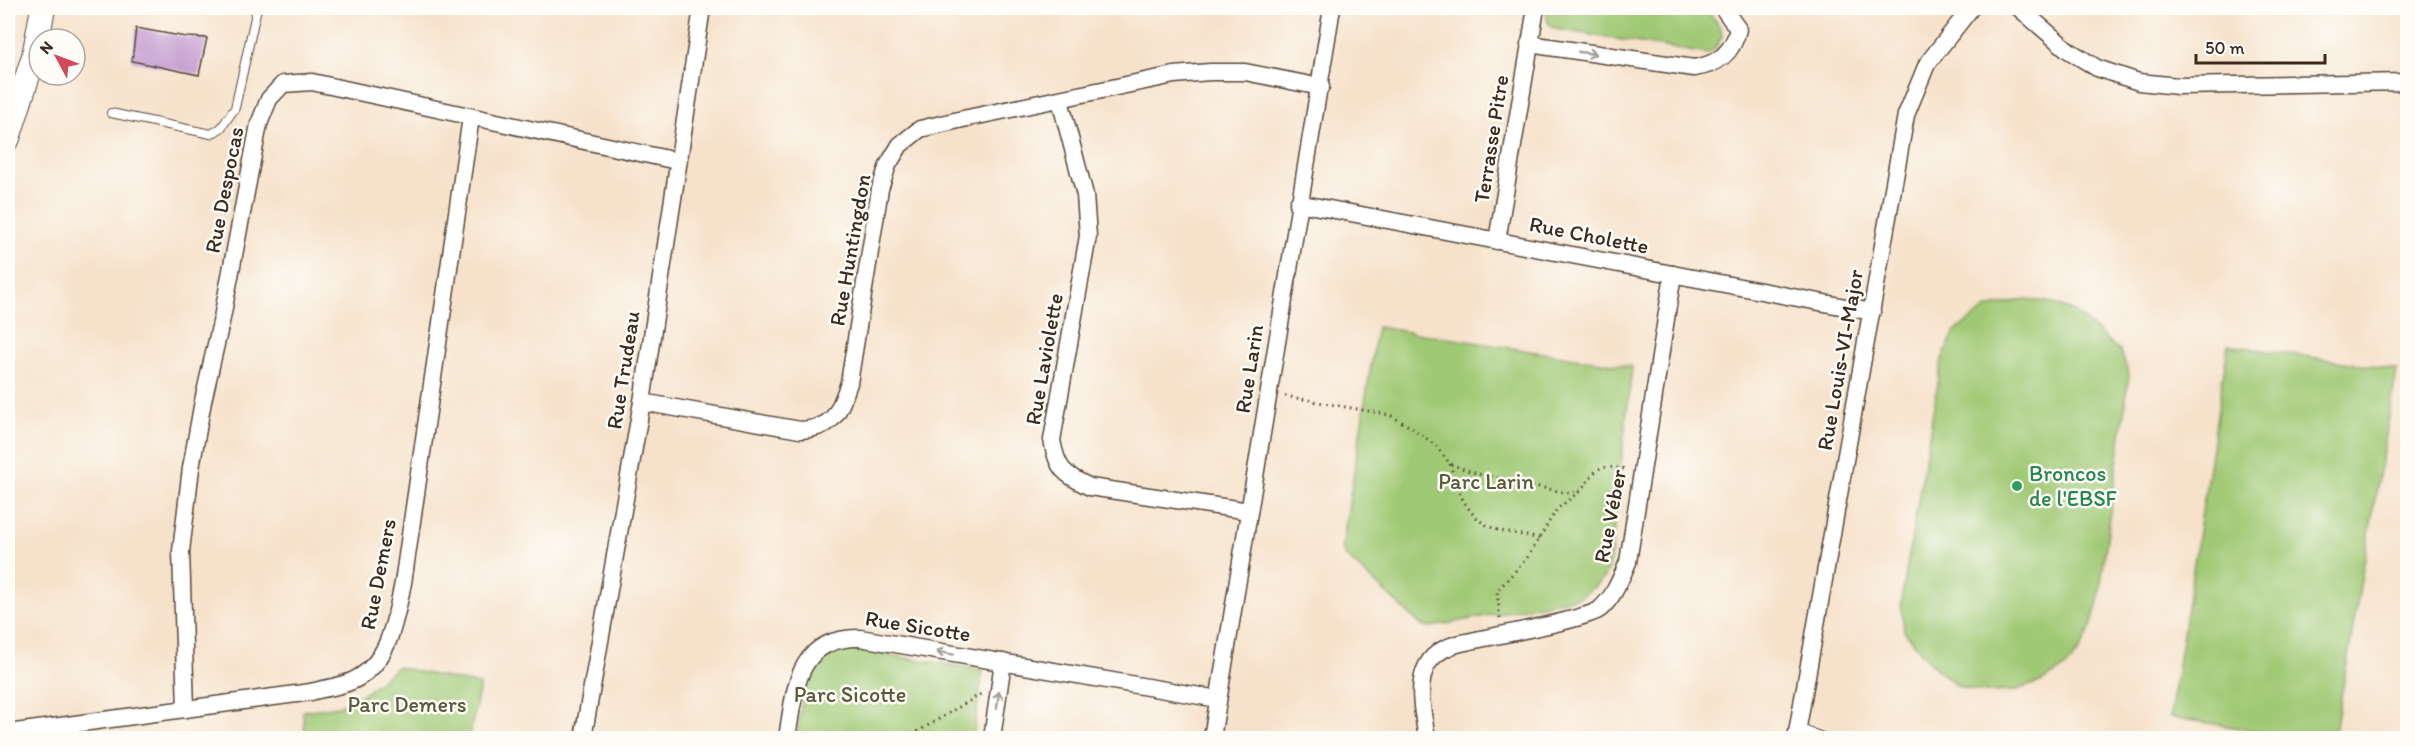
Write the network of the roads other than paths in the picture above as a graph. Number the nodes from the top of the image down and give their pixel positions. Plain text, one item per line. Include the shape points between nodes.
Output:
1 (43, 8) edge
2 (257, 8) edge
3 (702, 8) edge
4 (1332, 8) edge
5 (1536, 8) edge
6 (1723, 8) edge
7 (1971, 8) edge
8 (2019, 8) edge
9 (1529, 44) junction
10 (2408, 82) edge
11 (1321, 87) junction
12 (1060, 100) junction
13 (111, 113) dead end
14 (471, 117) junction
15 (8, 138) edge
16 (677, 161) junction
17 (1298, 203) junction
18 (1497, 241) junction
19 (1673, 274) junction
20 (1872, 312) junction
21 (642, 402) junction
22 (1249, 511) junction
23 (1003, 662) junction
24 (1218, 699) junction
25 (186, 709) junction
26 (8, 733) edge
27 (1797, 733) edge
28 (583, 738) edge
29 (786, 738) edge
30 (992, 738) edge
31 (1212, 738) edge
32 (1427, 738) edge
33 (1825, 738) edge

1 - 15 street via 34,56
2 - 13 lane via 235,108 220,128 211,134
3 - 16 street, Rue Trudeau
4 - 11 street, Rue Larin
5 - 9 street, Terrasse Pitre
9 -> 6 street via 1694,68 1710,66 1725,55 1738,29
7 - 20 street, Rue Louis-VI-Major via 1927,64 1906,115
8 - 10 street via 2068,50 2097,68 2139,82 2178,86
9 - 18 street, Terrasse Pitre
11 - 12 street, Rue Huntingdon via 1245,72 1210,72 1174,75
11 - 17 street, Rue Larin
12 - 21 street, Rue Huntingdon via 920,129 900,145 880,189 849,383 833,419 816,429 800,430
12 - 22 street, Rue Laviolette via 1085,195 1088,236 1052,440 1056,462 1070,478 1090,487
14 - 16 street, Rue Despocas
14 - 25 street, Rue Demers via 403,583 391,638 374,665 352,681 311,692
14 - 25 street, Rue Despocas via 312,82 283,84 269,99 259,124 190,468 181,551
16 - 21 street, Rue Trudeau
17 - 18 street, Rue Cholette
17 - 22 street, Rue Larin
18 - 19 street, Rue Cholette
19 - 20 street, Rue Cholette
19 - 32 street, Rue Véber via 1628,562 1617,587 1599,610 1447,646 1423,674 1419,693
20 - 27 street, Rue Louis-VI-Major
21 - 28 street, Rue Trudeau
22 - 24 street, Rue Larin
23 - 24 street, Rue Sicotte
23 -> 29 street, Rue Sicotte via 843,638 813,654 803,665 796,681
30 -> 23 street
24 - 31 street, Rue Larin
25 - 26 street, Rue Demers
27 - 33 lane

